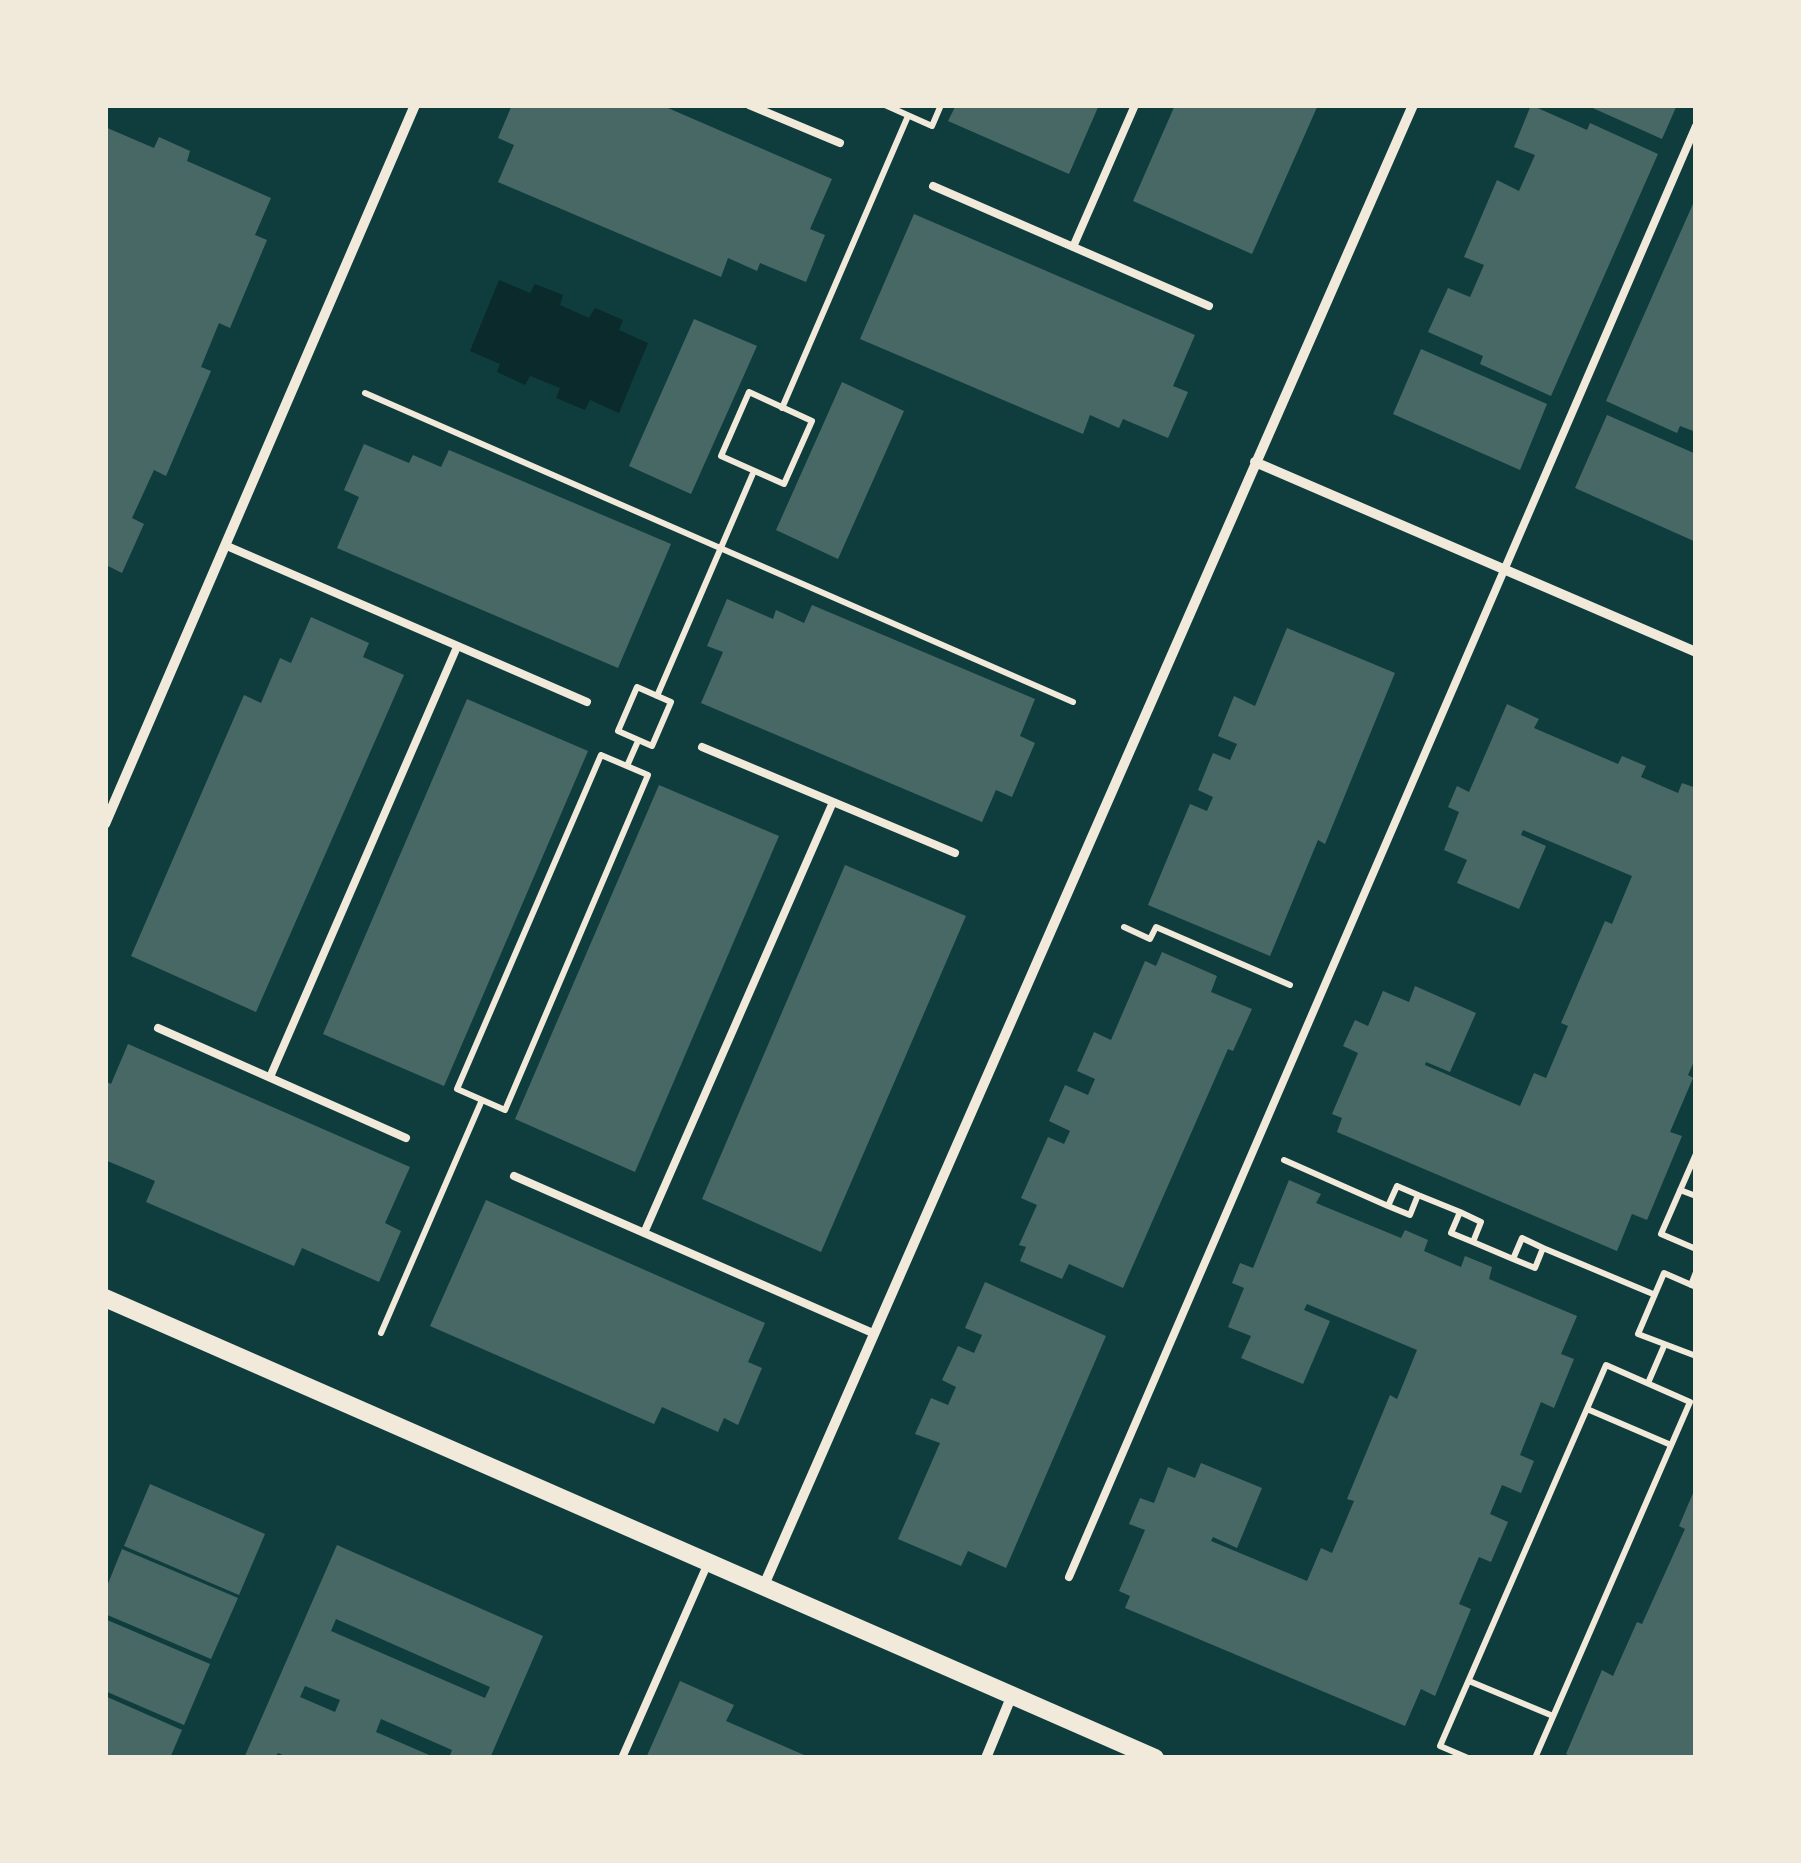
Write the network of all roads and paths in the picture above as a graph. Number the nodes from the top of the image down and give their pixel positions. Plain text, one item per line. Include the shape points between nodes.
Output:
1 (414, 105) edge
2 (750, 105) edge
3 (885, 105) edge
4 (941, 105) edge
5 (1135, 105) edge
6 (1413, 105) edge
7 (908, 116) junction
8 (1696, 126) edge
9 (840, 143) dead end
10 (933, 186) dead end
11 (1073, 246) junction
12 (1210, 306) dead end
13 (365, 393) dead end
14 (782, 408) junction
15 (1255, 462) junction
16 (754, 472) junction
17 (227, 546) junction
18 (721, 549) junction
19 (1506, 571) junction
20 (457, 647) junction
21 (1696, 652) edge
22 (657, 696) junction
23 (586, 702) dead end
24 (1073, 702) dead end
25 (638, 741) junction
26 (702, 748) dead end
27 (627, 766) junction
28 (833, 802) junction
29 (105, 824) edge
30 (956, 853) dead end
31 (1124, 927) dead end
32 (1321, 999) junction
33 (158, 1028) dead end
34 (270, 1078) junction
35 (482, 1100) junction
36 (406, 1138) dead end
37 (1256, 1148) junction
38 (1696, 1154) edge
39 (514, 1176) dead end
40 (1680, 1190) junction
41 (1418, 1195) junction
42 (1696, 1196) edge
43 (1388, 1206) junction
44 (1460, 1212) junction
45 (644, 1233) junction
46 (1474, 1242) junction
47 (1543, 1248) junction
48 (1696, 1249) edge
49 (1513, 1259) junction
50 (1696, 1272) edge
51 (1693, 1286) edge
52 (1654, 1294) dead end
53 (105, 1298) edge
54 (381, 1333) dead end
55 (875, 1334) junction
56 (1664, 1346) junction
57 (1696, 1356) edge
58 (1648, 1383) junction
59 (1587, 1409) junction
60 (1671, 1445) junction
61 (708, 1563) junction
62 (1069, 1577) dead end
63 (764, 1585) junction
64 (1468, 1681) junction
65 (1012, 1695) junction
66 (1553, 1716) junction
67 (622, 1758) edge
68 (986, 1758) edge
69 (1155, 1758) edge
70 (1468, 1758) edge
71 (1535, 1758) edge

1 - 17 street
2 - 9 lane
3 - 7 path
4 - 7 path via 932,126
5 - 11 lane
6 - 15 street
7 - 14 path
8 - 19 lane
10 - 11 lane
11 - 12 lane
13 - 18 path
14 - 16 path via 812,420 784,484
14 - 16 path via 749,392 721,456
15 - 19 street
15 - 55 street
16 - 18 path
17 - 20 lane
17 - 29 street
18 - 22 path
18 - 24 path
19 - 21 street
19 - 32 lane
20 - 23 lane
20 - 34 lane
22 - 25 path via 671,702 652,746
22 - 25 path via 637,687 630,702 618,731
25 - 27 path
26 - 28 lane
27 - 35 path via 648,775 504,1110
27 - 35 path via 601,754 457,1090
28 - 30 lane
28 - 45 lane
31 - 32 path via 1150,938 1156,926
32 - 37 lane
33 - 34 lane
34 - 36 lane
35 - 54 path
37 - 43 path
37 - 62 lane
38 - 40 path
39 - 45 lane
40 - 42 path
40 - 48 path via 1661,1234
41 - 43 path via 1397,1186
41 - 43 path via 1410,1215
41 - 44 path
44 - 46 path via 1481,1222
44 - 46 path via 1451,1233
45 - 55 lane
46 - 49 path
47 - 49 path via 1534,1268
47 - 49 path via 1522,1238
47 - 52 path
50 - 51 path
51 - 56 path via 1664,1273 1638,1334
53 - 61 street
55 - 63 street
56 - 57 path
56 - 58 path
58 - 59 path via 1606,1365
58 - 60 path via 1690,1402
59 - 60 path
59 - 64 path
60 - 66 path
61 - 63 street
61 - 67 lane
63 - 65 street
64 - 66 path
64 - 70 path via 1440,1746
65 - 68 street
65 - 69 street
66 - 71 path

